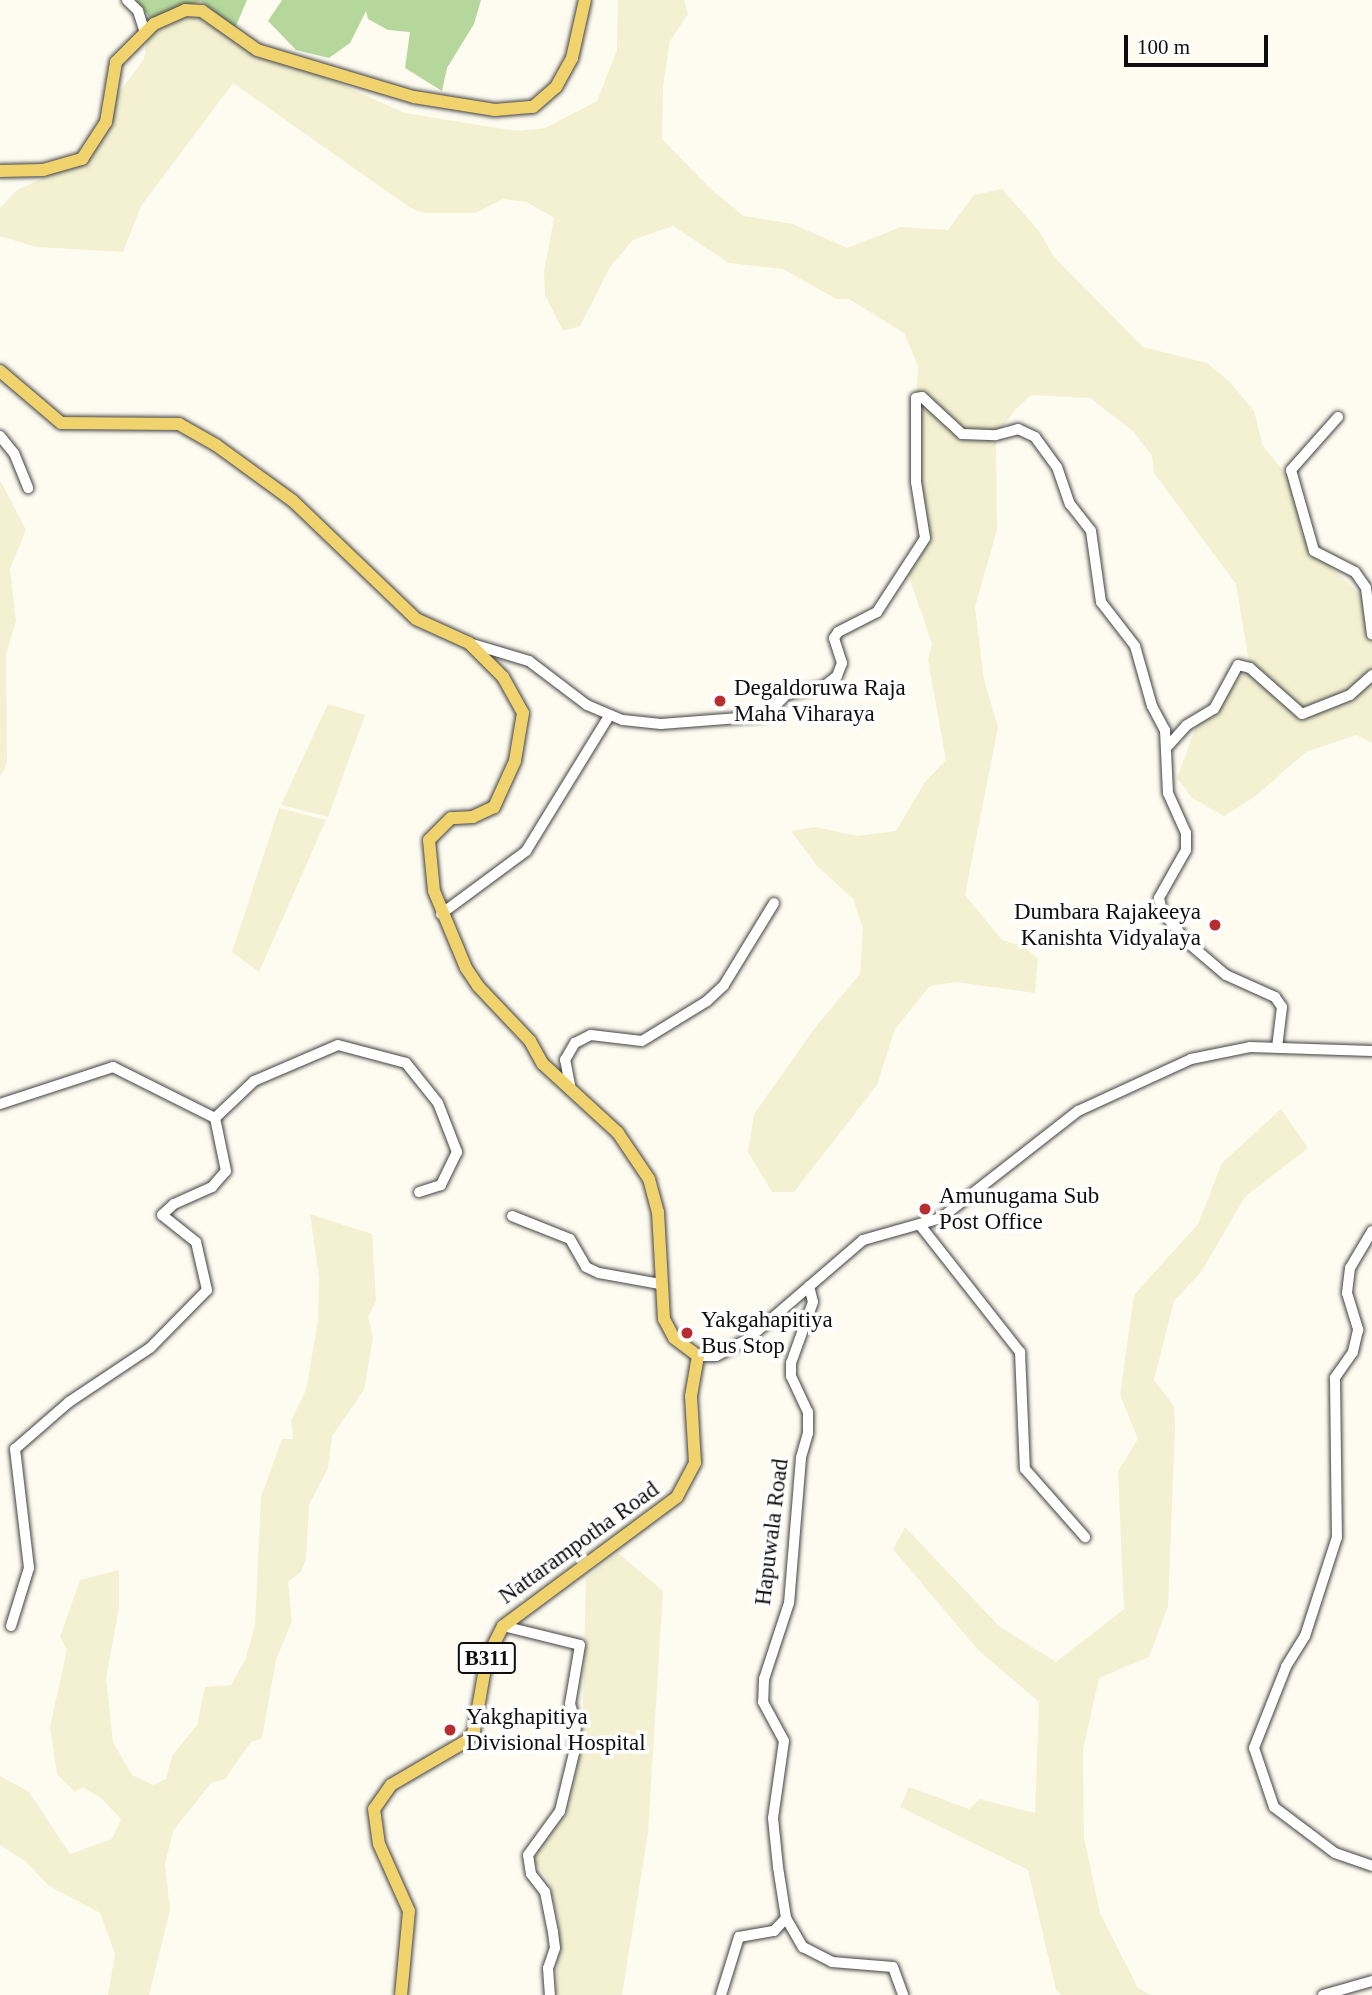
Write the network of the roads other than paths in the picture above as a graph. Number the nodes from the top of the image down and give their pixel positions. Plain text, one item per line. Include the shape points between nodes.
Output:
1 (127, 0) edge
2 (584, 0) edge
3 (145, 32) junction
4 (0, 171) edge
5 (0, 371) edge
6 (1338, 417) dead end
7 (0, 436) edge
8 (28, 488) dead end
9 (1372, 635) edge
10 (469, 643) junction
11 (1372, 675) edge
12 (610, 716) junction
13 (1168, 746) junction
14 (774, 903) dead end
15 (441, 914) junction
16 (1277, 1046) junction
17 (1372, 1051) edge
18 (573, 1095) junction
19 (0, 1104) edge
20 (215, 1118) junction
21 (419, 1192) dead end
22 (512, 1216) dead end
23 (920, 1225) junction
24 (1372, 1231) edge
25 (660, 1284) junction
26 (809, 1286) junction
27 (698, 1356) junction
28 (1086, 1537) dead end
29 (11, 1626) dead end
30 (503, 1626) junction
31 (1372, 1866) edge
32 (786, 1918) junction
33 (1372, 1981) edge
34 (401, 1995) edge
35 (550, 1995) edge
36 (721, 1995) edge
37 (902, 1995) edge
38 (1323, 1995) edge

1 - 3 street via 138,11
2 - 3 main road via 572,58 556,87 533,107 495,110 414,97 257,50 202,11 185,10
3 - 4 main road via 116,61 108,114 88,154 62,167
5 - 10 main road via 61,423 179,424 293,501 416,619
6 - 9 street via 1291,470 1314,551 1354,572 1366,588
7 - 8 street via 14,453
10 - 12 street via 529,662 587,705
10 - 15 main road via 516,696 522,732 515,761 494,807 473,817 451,818 429,840
11 - 13 street via 1350,695 1302,715 1250,668 1238,665 1214,709 1187,725
12 - 13 street via 662,724 765,716 787,694 823,687 837,676 842,663 834,638 877,612 925,538 916,482 916,398 922,397 962,434 996,435 1018,429 1035,437 1057,467 1070,504 1091,531 1101,602 1135,646
12 - 15 street via 526,851
13 - 16 street via 1168,793 1186,833 1186,850 1159,898 1162,911 1186,942 1226,975 1275,997 1282,1007
14 - 18 street via 724,985 707,1001 642,1041 591,1035 575,1043 565,1060
15 - 18 main road via 478,986
16 - 17 street
16 - 23 street via 1191,1059 1077,1111 1020,1153 978,1192 941,1218
18 - 25 main road via 618,1133 649,1179 658,1212
19 - 20 street via 113,1068
20 - 21 street via 254,1081 338,1045 406,1063 438,1103 457,1152 440,1185
20 - 29 street via 226,1171 212,1187 174,1204 162,1215 196,1242 207,1290 150,1348 69,1402 15,1448 29,1567
22 - 25 street via 570,1239 586,1267 599,1273
23 - 26 street via 863,1240
23 - 28 street via 1020,1352 1026,1469
24 - 31 street via 1350,1268 1347,1293 1358,1329 1353,1352 1335,1378 1337,1537 1305,1636 1271,1699 1254,1748 1274,1807 1335,1853
25 - 27 main road via 668,1328
26 - 27 street via 733,1349
26 - 32 street, Hapuwala Road via 813,1302 791,1363 791,1376 808,1412 808,1433 801,1458 789,1603 764,1679 763,1702 784,1741 773,1818
27 - 30 main road, Nattarampotha Road / B311 via 691,1396 695,1463 677,1497
30 - 34 main road, Nattarampotha Road / B311 via 487,1657 474,1731 468,1740 391,1785 374,1808 379,1844 409,1911
30 - 35 street via 580,1644 570,1704 576,1724 574,1753 560,1811 527,1855 531,1874 545,1892 553,1933
32 - 36 street via 774,1931 739,1937
32 - 37 street, Hapuwala Road via 803,1947 832,1962 893,1968
33 - 38 street

